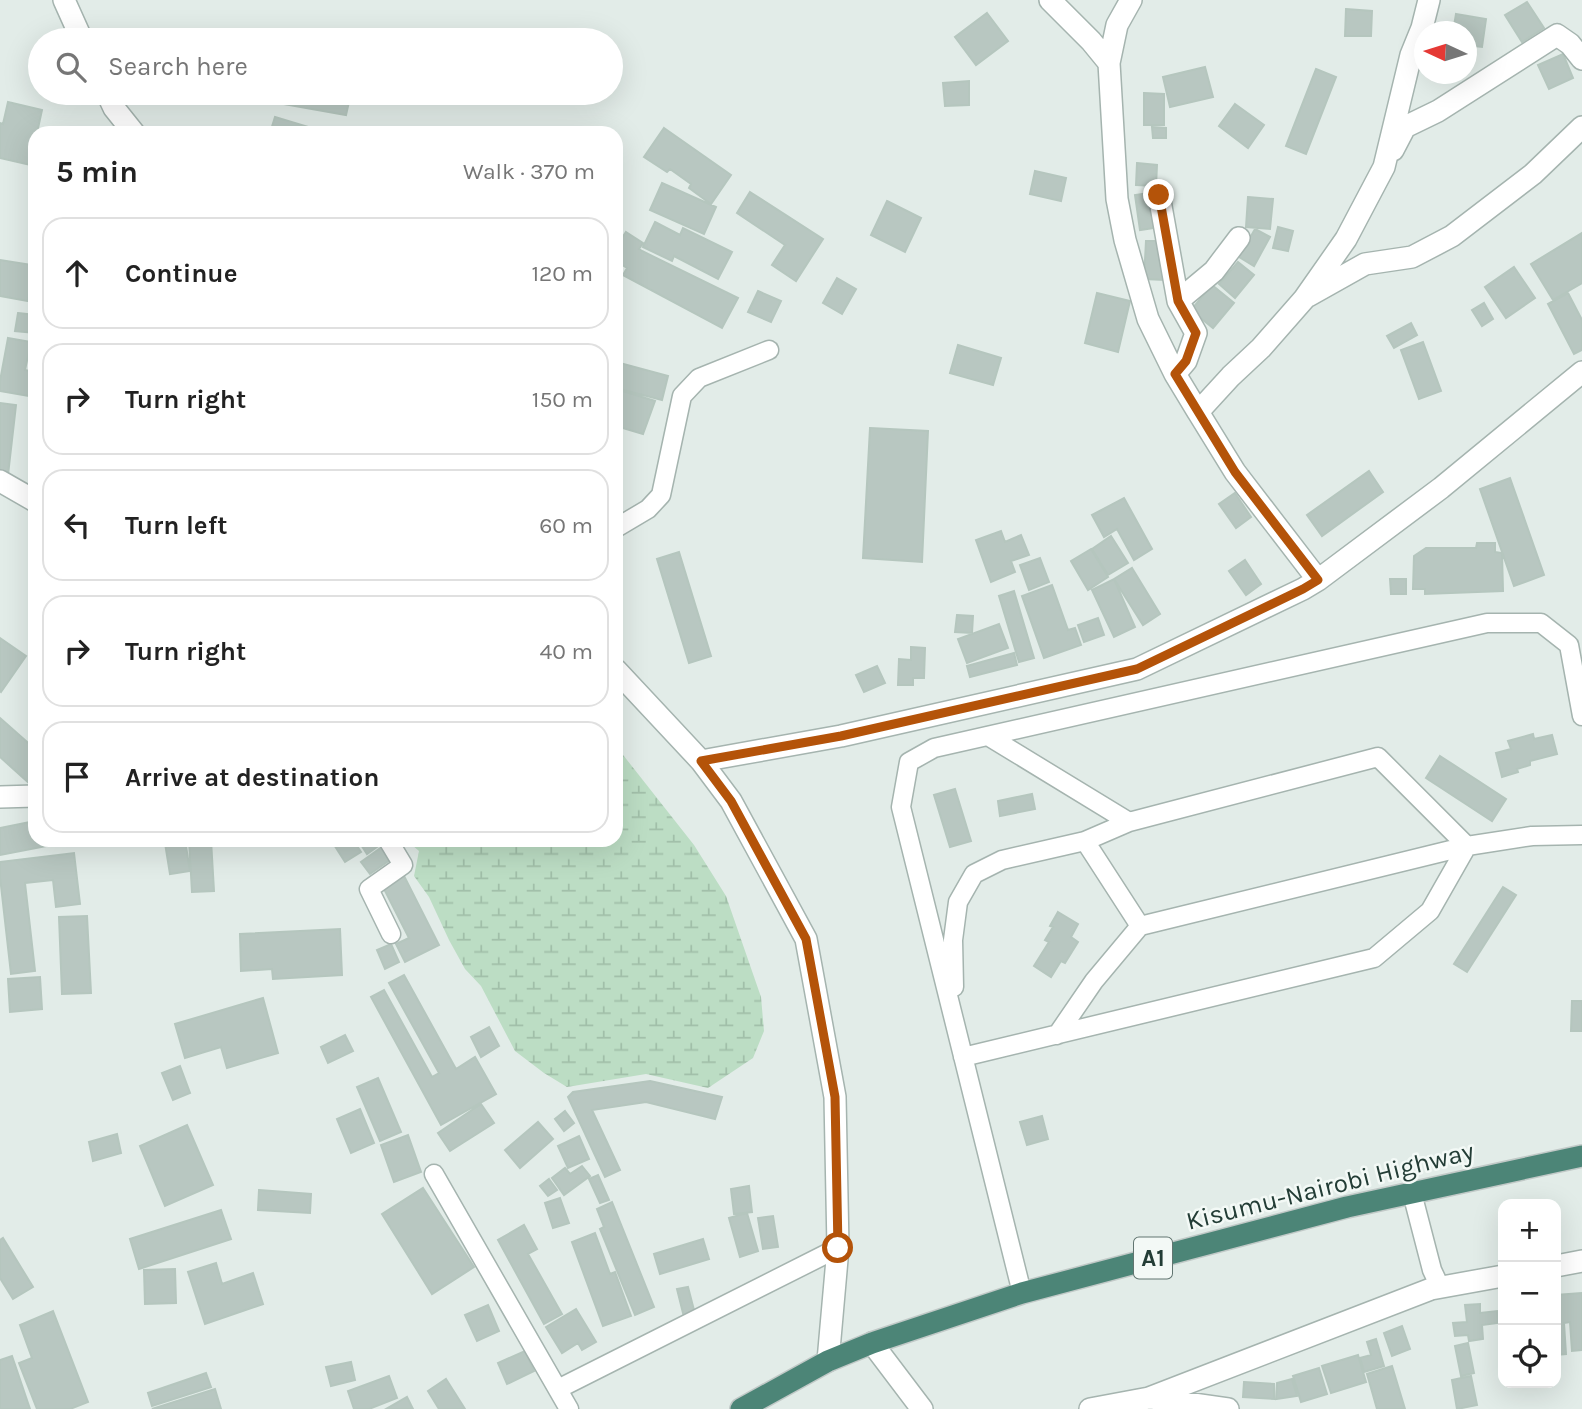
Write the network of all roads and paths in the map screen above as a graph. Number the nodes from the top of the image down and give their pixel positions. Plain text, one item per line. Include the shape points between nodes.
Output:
1 (64, 0) edge
2 (1050, 0) edge
3 (1131, 0) edge
4 (1429, 0) edge
5 (77, 28) edge
6 (1582, 59) edge
7 (1109, 63) junction
8 (113, 105) edge
9 (128, 126) edge
10 (1582, 127) edge
11 (1384, 167) junction
12 (1159, 195) dead end
13 (1239, 238) dead end
14 (1304, 299) junction
15 (1178, 301) junction
16 (769, 350) dead end
17 (1582, 372) edge
18 (1175, 374) junction
19 (1198, 412) junction
20 (0, 481) edge
21 (28, 497) edge
22 (623, 524) edge
23 (1318, 580) junction
24 (623, 677) edge
25 (1582, 716) edge
26 (988, 736) junction
27 (701, 761) junction
28 (28, 796) edge
29 (0, 797) edge
30 (1129, 822) junction
31 (1582, 835) edge
32 (1084, 841) junction
33 (1467, 846) junction
34 (392, 847) edge
35 (1140, 926) junction
36 (391, 934) dead end
37 (955, 1023) junction
38 (1057, 1035) junction
39 (963, 1057) junction
40 (1582, 1156) edge
41 (434, 1174) dead end
42 (1412, 1193) junction
43 (838, 1248) junction
44 (1582, 1261) edge
45 (1561, 1265) edge
46 (1498, 1277) edge
47 (1440, 1287) junction
48 (1023, 1293) junction
49 (872, 1343) junction
50 (828, 1361) junction
51 (558, 1389) junction
52 (1149, 1398) junction
53 (569, 1409) edge
54 (741, 1409) edge
55 (922, 1409) edge
56 (1090, 1409) edge
57 (1228, 1409) edge

1 - 5 street
2 - 7 street
3 - 7 street via 1117,25
4 - 11 street
6 - 11 street via 1557,35 1405,128
7 - 18 street via 1117,200 1125,240 1148,319
8 - 9 street
10 - 14 street via 1532,174 1452,236 1412,257 1365,264
11 - 14 street via 1346,239
12 - 15 street
13 - 15 street via 1214,271
14 - 19 street
15 - 18 street via 1196,333 1186,361
16 - 22 lane via 699,378 682,396 662,495
17 - 23 street via 1441,488
18 - 19 street
19 - 23 street via 1235,472
20 - 21 street
23 - 27 street via 1137,669 841,736
24 - 27 street
25 - 26 lane via 1569,645 1541,623 1487,622
26 - 30 lane
26 - 37 lane via 934,748 909,762 901,807
27 - 43 street via 731,801 806,939 835,1097
28 - 29 street
30 - 32 lane
30 - 33 lane via 1378,757
31 - 33 lane via 1532,836
32 - 35 lane
32 - 37 lane via 1002,860 974,874 958,902 953,940
33 - 35 lane
33 - 38 lane via 1430,911 1374,958
34 - 36 lane via 403,864 369,889
35 - 38 lane
37 - 39 lane
38 - 39 lane
39 - 48 lane
40 - 42 highway, Kisumu-Nairobi Highway / A1
41 - 51 lane
42 - 47 lane
42 - 48 highway, Kisumu-Nairobi Highway / A1
43 - 50 street
43 - 51 lane
44 - 45 street
46 - 47 street
47 - 52 street
48 - 49 highway, Kisumu-Nairobi Highway / A1
49 - 50 highway, Kisumu-Nairobi Highway / A1
49 - 55 street
50 - 54 highway, Kisumu-Nairobi Highway / A1
51 - 53 lane
52 - 56 street
52 - 57 street

